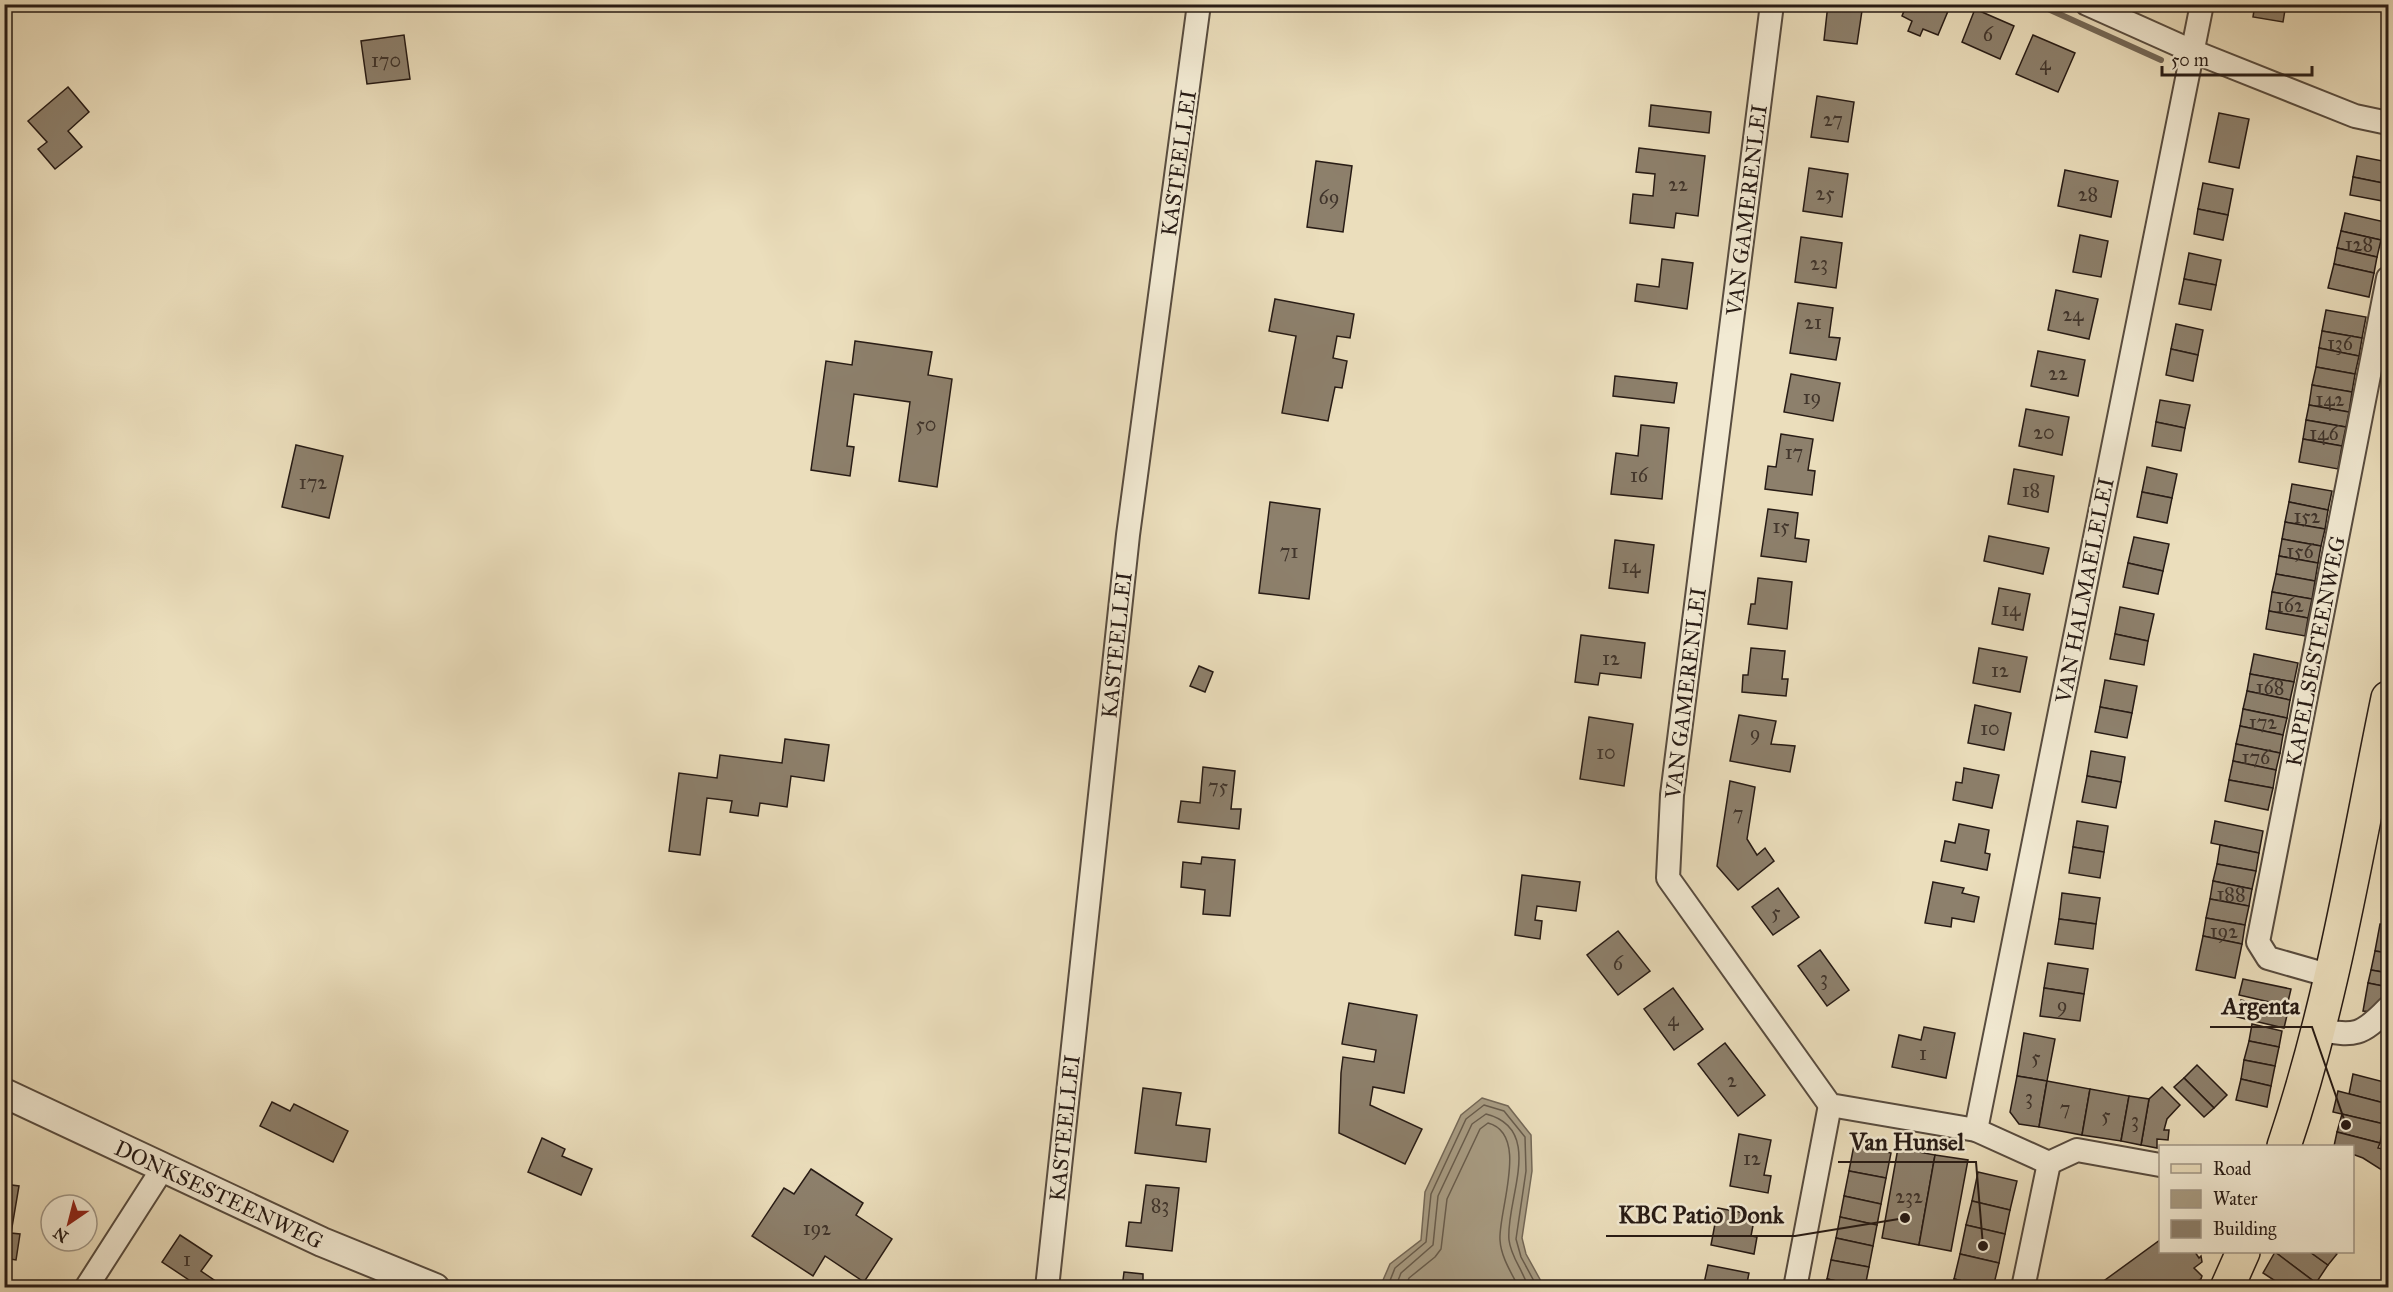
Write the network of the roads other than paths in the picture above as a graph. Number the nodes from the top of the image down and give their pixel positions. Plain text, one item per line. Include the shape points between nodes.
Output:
1 (1199, 4) edge
2 (1772, 4) edge
3 (2087, 4) edge
4 (2202, 4) edge
5 (2192, 51) junction
6 (2388, 123) edge
7 (2388, 278) edge
8 (2388, 698) edge
9 (2331, 976) junction
10 (2388, 1008) edge
11 (2318, 1030) junction
12 (4, 1093) edge
13 (1830, 1106) junction
14 (1976, 1130) junction
15 (2284, 1145) edge
16 (2049, 1163) junction
17 (2159, 1165) edge
18 (163, 1168) junction
19 (2242, 1253) edge
20 (86, 1287) edge
21 (435, 1287) edge
22 (1047, 1287) edge
23 (1795, 1287) edge
24 (2023, 1287) edge
25 (2227, 1287) edge

1 - 22 street, KASTEELLEI via 1128,535
2 - 13 street, VAN GAMERENLEI via 1672,795 1668,878
3 - 5 street
4 - 5 street, VAN HALMAELELEI
5 - 6 street via 2355,116
5 - 14 street, VAN HALMAELELEI
7 - 9 street, KAPELSESTEENWEG via 2258,942 2268,958
8 - 9 main road
9 - 11 main road
10 - 11 street via 2358,1033
11 - 15 main road
12 - 18 street, DONKSESTEENWEG
13 - 14 street
13 - 23 street
14 - 16 street
16 - 17 street via 2077,1150
16 - 24 street
18 - 20 street
18 - 21 street, DONKSESTEENWEG via 322,1242
19 - 25 main road

